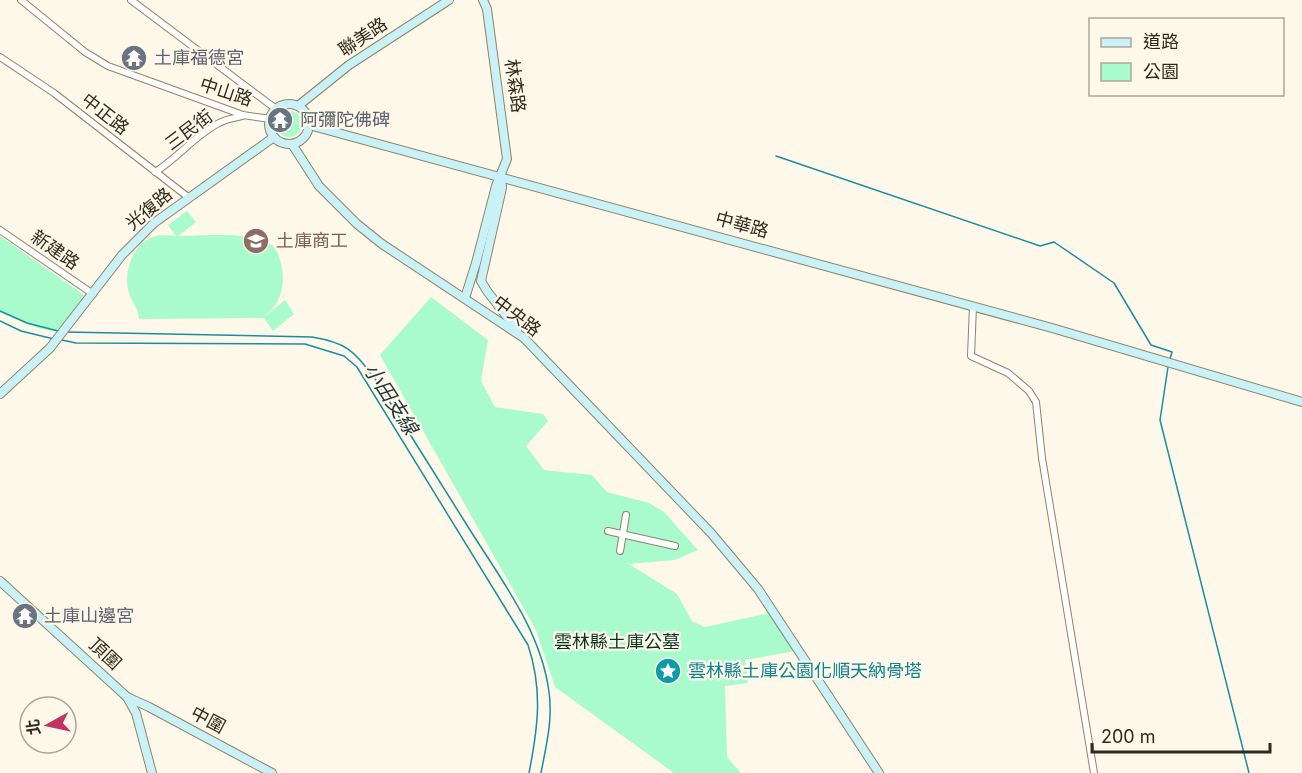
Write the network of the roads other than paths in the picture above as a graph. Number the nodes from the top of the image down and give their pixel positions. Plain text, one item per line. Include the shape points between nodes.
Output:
1 (21, 0) edge
2 (131, 0) edge
3 (450, 0) edge
4 (483, 0) edge
5 (0, 57) edge
6 (298, 106) junction
7 (276, 109) junction
8 (243, 115) junction
9 (270, 119) junction
10 (309, 125) junction
11 (274, 137) junction
12 (292, 144) junction
13 (155, 172) junction
14 (501, 177) junction
15 (188, 197) junction
16 (0, 230) edge
17 (93, 294) junction
18 (465, 298) junction
19 (972, 306) junction
20 (524, 338) junction
21 (0, 394) edge
22 (1302, 402) edge
23 (626, 514) dead end
24 (608, 531) dead end
25 (623, 534) junction
26 (675, 546) dead end
27 (620, 551) dead end
28 (0, 582) edge
29 (127, 697) junction
30 (152, 773) edge
31 (272, 773) edge
32 (879, 773) edge
33 (1094, 773) edge

1 - 8 street, 中山路 via 108,66
2 - 7 street
3 - 6 main road, 聯美路 via 349,65
4 - 14 main road, 林森路 via 506,145 507,159
5 - 13 street, 中正路 via 54,93
6 - 7 main road
6 - 10 main road
7 - 9 main road
8 - 9 street, 中山路
8 - 13 street, 三民街 via 219,123
9 - 11 main road
10 - 12 main road via 304,137
10 - 14 main road, 中華路
11 - 12 main road
11 - 15 main road, 光復路
12 - 18 main road, 中央路 via 319,186 343,211 382,244
13 - 15 street, 中正路
14 - 18 main road, 林森路
14 - 19 main road, 中華路
14 - 20 main road, 林森路 via 502,188 481,281
15 - 17 main road, 光復路 via 130,247
16 - 17 street, 新建路
17 - 21 main road, 光復路 via 50,348
18 - 20 main road, 中央路
19 - 22 main road, 中華路
19 - 33 street via 971,356 1008,373 1036,402
20 - 32 main road, 中央路 via 711,533 758,589
23 - 25 street
24 - 25 street
25 - 26 street
25 - 27 street
28 - 29 main road, 頂圍
29 - 30 main road, 頂圍 via 136,713
29 - 31 main road, 中圍

